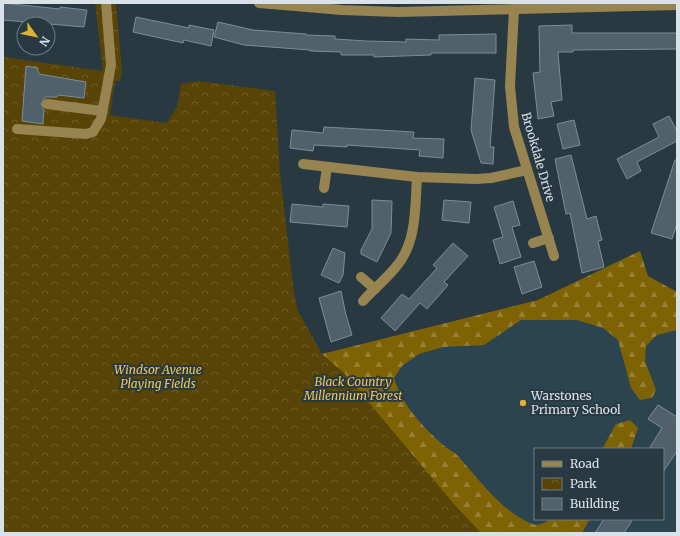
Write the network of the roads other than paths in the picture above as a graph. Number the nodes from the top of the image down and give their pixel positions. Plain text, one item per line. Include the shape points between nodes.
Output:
1 (106, 3) edge
2 (259, 3) edge
3 (677, 5) edge
4 (342, 6) edge
5 (536, 6) edge
6 (514, 9) junction
7 (47, 104) dead end
8 (102, 111) junction
9 (17, 130) dead end
10 (303, 164) dead end
11 (327, 167) junction
12 (527, 170) junction
13 (417, 178) junction
14 (324, 188) dead end
15 (549, 238) junction
16 (533, 243) dead end
17 (554, 256) dead end
18 (361, 278) dead end
19 (375, 289) junction
20 (363, 301) dead end

1 - 8 street via 111,65
2 - 4 street
3 - 5 street
4 - 6 street via 398,12
5 - 6 street
6 - 12 street, Brookdale Drive via 511,105 514,127
7 - 8 street
8 - 9 street via 101,119 93,132 86,134
10 - 11 street
11 - 13 street
11 - 14 street
12 - 13 street via 484,179
12 - 15 street, Brookdale Drive
13 - 19 street via 410,243 396,268
15 - 16 street
15 - 17 street, Brookdale Drive
18 - 19 street
19 - 20 street

